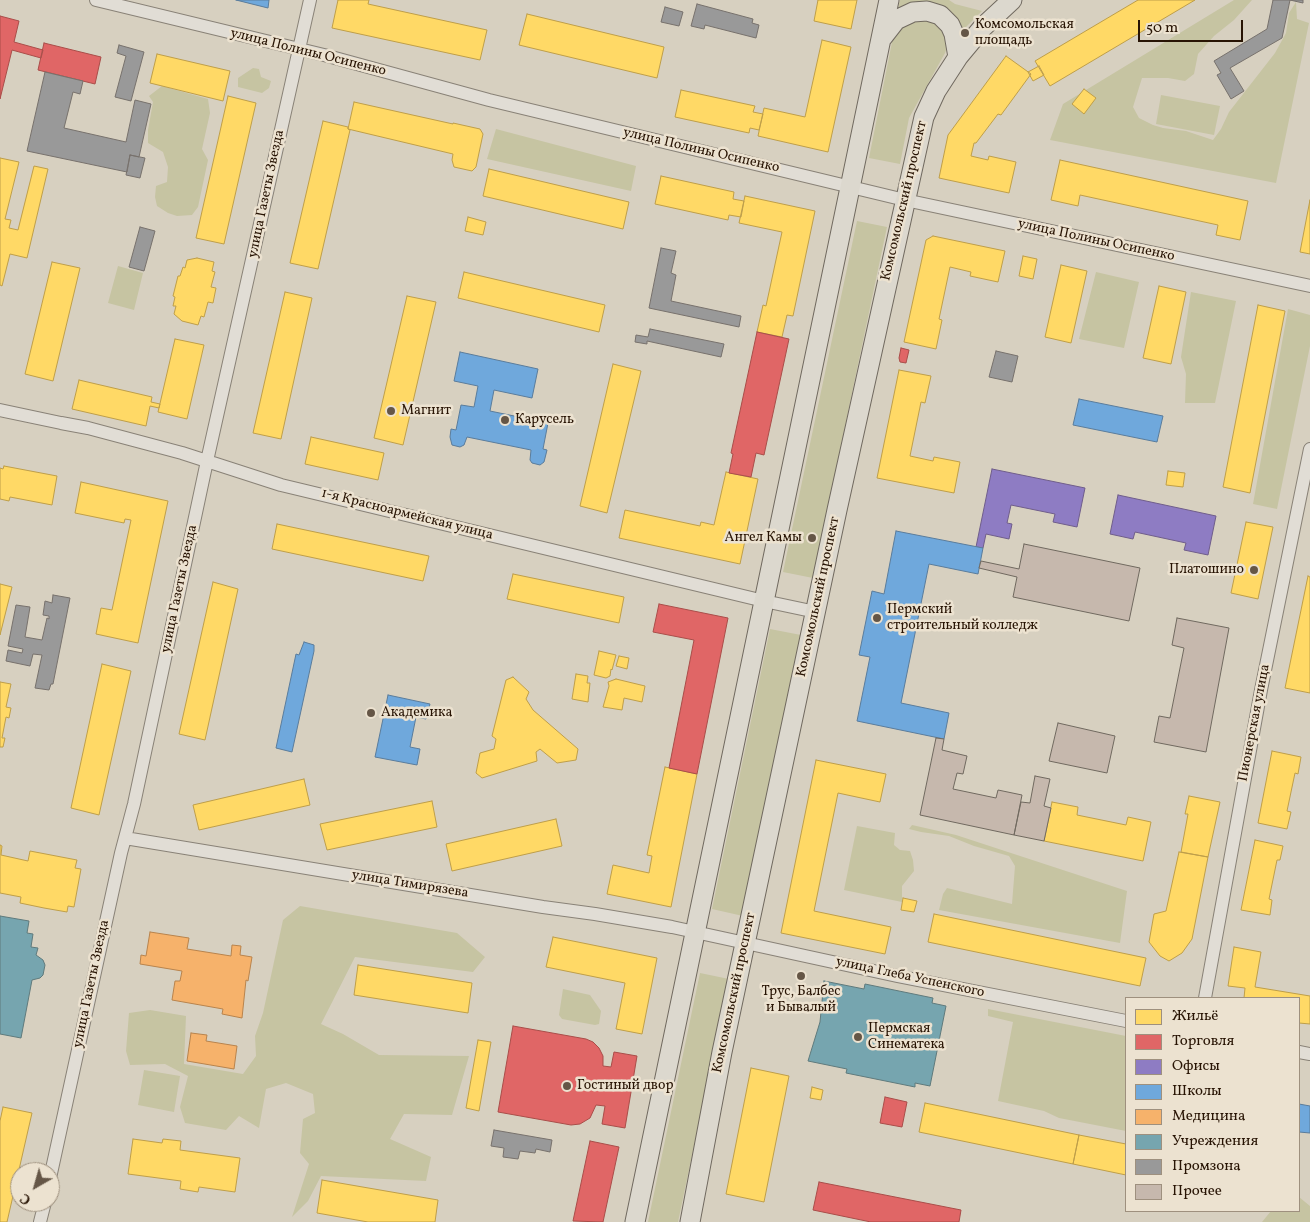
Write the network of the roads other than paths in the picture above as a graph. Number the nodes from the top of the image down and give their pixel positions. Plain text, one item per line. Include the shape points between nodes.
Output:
1 (96, 0) edge
2 (310, 0) edge
3 (889, 0) edge
4 (1012, 0) edge
5 (882, 38) junction
6 (299, 50) junction
7 (958, 57) junction
8 (850, 187) junction
9 (905, 200) junction
10 (1310, 286) edge
11 (0, 410) edge
12 (1310, 450) edge
13 (207, 461) junction
14 (1297, 516) junction
15 (1310, 520) edge
16 (764, 602) junction
17 (816, 612) junction
18 (125, 838) junction
19 (694, 932) junction
20 (746, 943) junction
21 (1205, 997) edge
22 (1125, 1020) edge
23 (54, 1162) edge
24 (635, 1222) edge
25 (690, 1222) edge

1 - 6 street, улица Полины Осипенко
2 - 6 street, улица Газеты Звезда
3 - 5 main road
4 - 7 main road, Комсомольский проспект
5 - 7 main road via 896,20 912,12 927,11 940,15 950,25
5 - 8 main road
6 - 8 street, улица Полины Осипенко
6 - 13 street, улица Газеты Звезда
7 - 9 main road, Комсомольский проспект via 924,117
8 - 9 street, улица Полины Осипенко
8 - 16 main road
9 - 10 street, улица Полины Осипенко
9 - 17 main road, Комсомольский проспект
11 - 13 street, 1-я Красноармейская улица via 88,428
12 - 14 street, Пионерская улица
13 - 16 street, 1-я Красноармейская улица via 281,485
13 - 18 street, улица Газеты Звезда
14 - 15 street
14 - 21 street, Пионерская улица
16 - 17 street, 1-я Красноармейская улица
16 - 19 main road
17 - 20 main road, Комсомольский проспект
18 - 19 street, улица Тимирязева
18 - 23 street, улица Газеты Звезда
19 - 20 street, улица Глеба Успенского
19 - 24 main road
20 - 22 street, улица Глеба Успенского
20 - 25 main road, Комсомольский проспект

